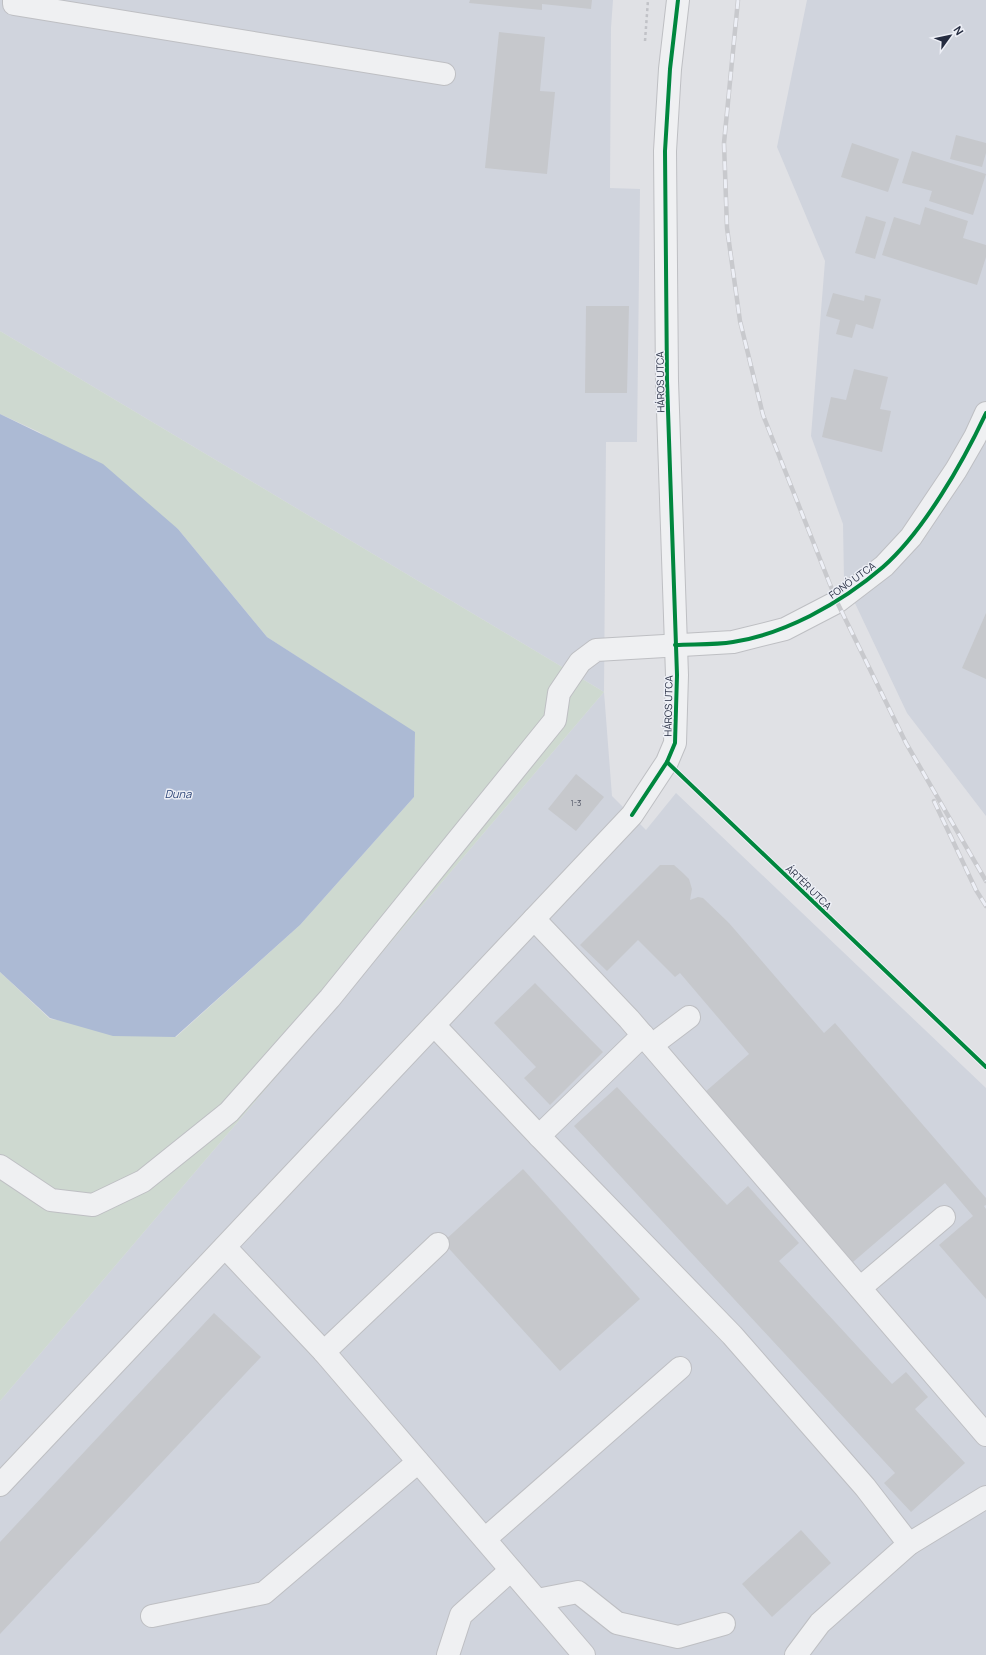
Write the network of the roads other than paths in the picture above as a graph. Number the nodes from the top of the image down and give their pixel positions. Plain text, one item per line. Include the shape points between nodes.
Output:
1 (14, 0) edge
2 (678, 0) edge
3 (444, 74) dead end
4 (986, 413) edge
5 (676, 645) junction
6 (534, 919) junction
7 (689, 1017) dead end
8 (434, 1025) junction
9 (647, 1040) junction
10 (539, 1136) junction
11 (0, 1166) edge
12 (944, 1217) dead end
13 (438, 1244) dead end
14 (225, 1247) junction
15 (860, 1288) junction
16 (324, 1352) junction
17 (680, 1368) dead end
18 (986, 1435) edge
19 (418, 1462) junction
20 (0, 1485) edge
21 (986, 1497) edge
22 (484, 1539) junction
23 (909, 1544) junction
24 (511, 1570) junction
25 (537, 1600) junction
26 (152, 1616) dead end
27 (724, 1624) dead end
28 (448, 1655) edge
29 (584, 1655) edge
30 (796, 1655) edge

1 - 3 street via 14,4
2 - 5 street, HÁROS UTCA via 670,69 665,151 667,381
4 - 5 street, FONÓ UTCA via 975,437 911,537 884,566 857,588 837,602 785,629 733,642
5 - 6 street, HÁROS UTCA via 675,743 667,762 632,815
5 - 11 street, FONÓ UTCA via 596,650 580,662 559,692 555,720 330,998 229,1112 143,1182 93,1205 52,1200
6 - 8 street
6 - 9 street
7 - 9 street
8 - 10 street
8 - 14 street
9 - 10 street
9 - 15 street
10 - 23 street via 732,1335 865,1487
12 - 15 street
13 - 16 street
14 - 16 street
14 - 20 street
15 - 18 street
16 - 19 street
17 - 22 street
19 - 22 street
19 - 26 street via 264,1593
21 - 23 street
22 - 24 street
23 - 30 street via 820,1623
24 - 25 street
24 - 28 street via 461,1616
25 - 27 street via 578,1592 617,1623 678,1637
25 - 29 street

